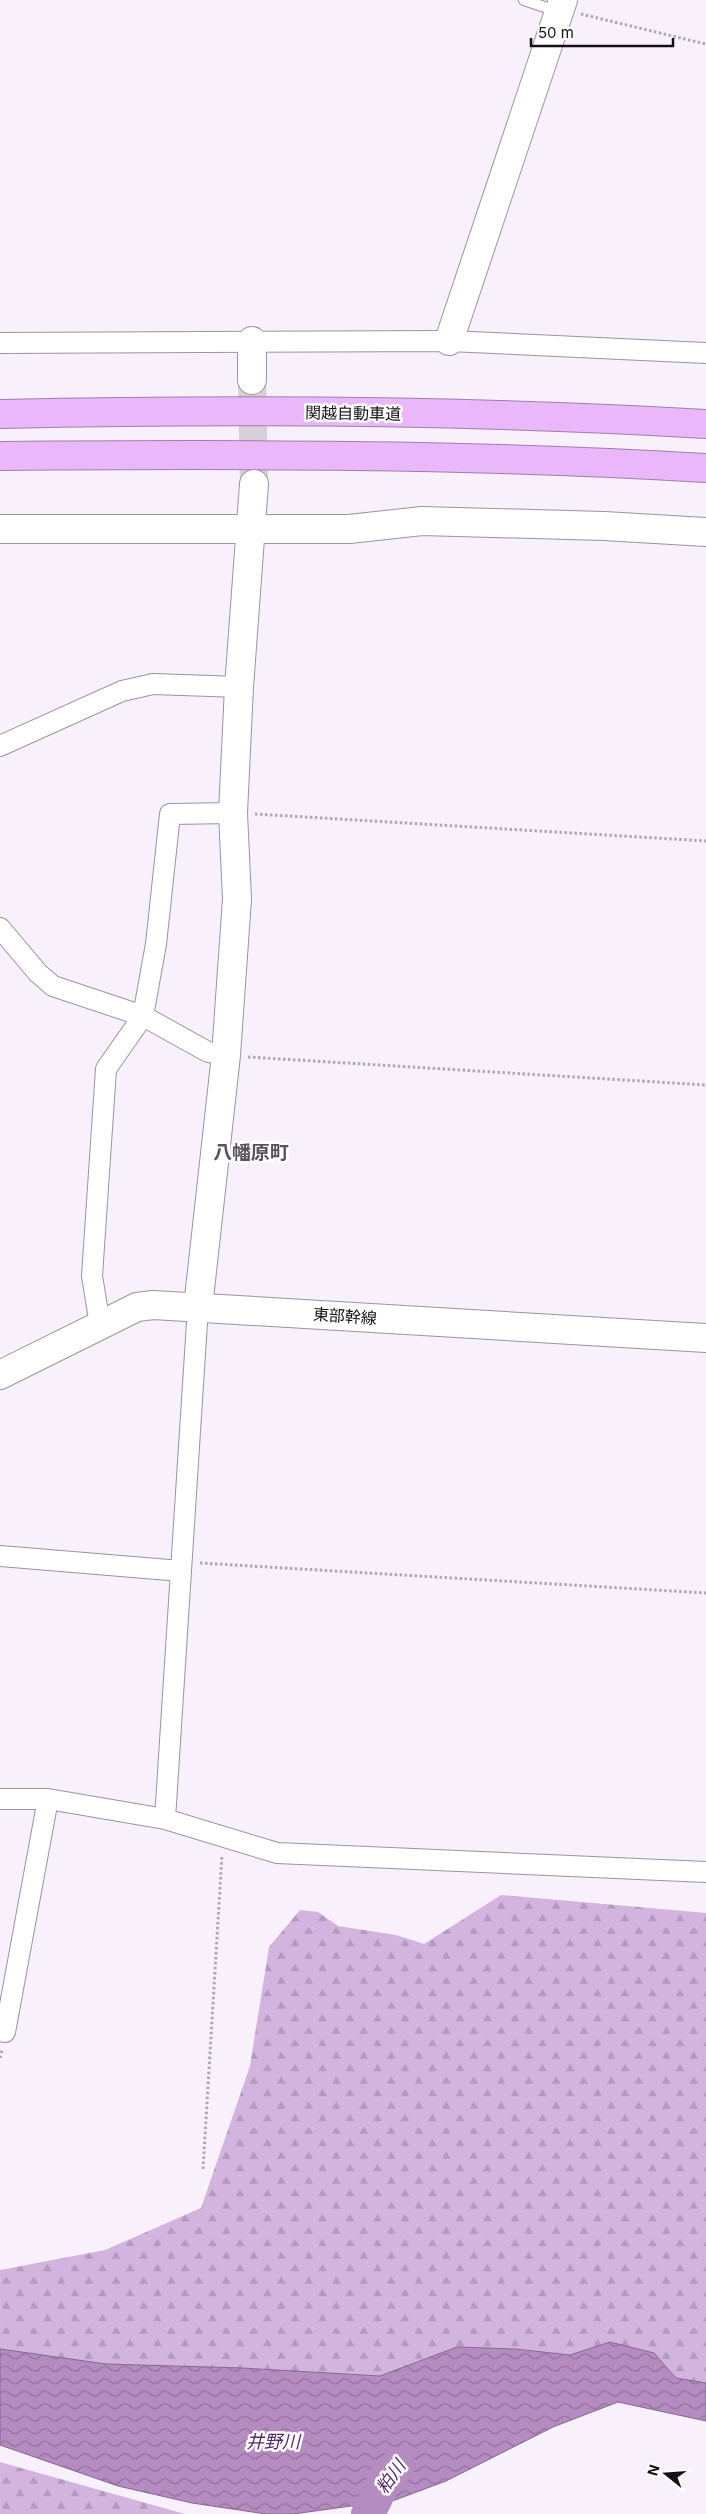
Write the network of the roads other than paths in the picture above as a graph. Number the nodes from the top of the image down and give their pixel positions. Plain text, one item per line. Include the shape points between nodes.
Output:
1 (524, 0) edge
2 (561, 7) edge
3 (252, 341) junction
4 (449, 341) junction
5 (0, 343) edge
6 (706, 353) edge
7 (252, 380) tunnel mouth
8 (0, 414) edge
9 (706, 424) edge
10 (0, 456) edge
11 (706, 468) edge
12 (254, 484) tunnel mouth
13 (251, 528) junction
14 (0, 529) edge
15 (706, 532) edge
16 (239, 687) junction
17 (0, 746) edge
18 (233, 813) junction
19 (0, 928) edge
20 (144, 1016) junction
21 (226, 1055) junction
22 (198, 1307) junction
23 (100, 1325) junction
24 (706, 1338) edge
25 (0, 1374) edge
26 (0, 1556) edge
27 (181, 1566) junction
28 (0, 1799) edge
29 (48, 1800) junction
30 (165, 1819) junction
31 (706, 1872) edge
32 (0, 2031) edge

1 - 2 lane
2 - 4 street
3 - 4 street
3 - 5 street
3 - 7 street
4 - 6 street
8 - 9 highway, 関越自動車道 via 166,411 393,413
10 - 11 highway via 384,456
12 - 13 street
13 - 14 street
13 - 15 street via 349,529 422,521
13 - 16 street
16 - 17 street via 153,684 122,691
16 - 18 street
18 - 20 street via 170,814 156,944
18 - 21 street via 237,899
19 - 20 street via 53,986
20 - 21 street via 208,1052
20 - 23 street via 106,1069 92,1276
21 - 22 street
22 - 23 street, 東部幹線 via 138,1307
22 - 24 street, 東部幹線
22 - 27 street
23 - 25 street, 東部幹線
26 - 27 street
27 - 30 street
28 - 29 street
29 - 30 street
29 - 32 street via 5,2032
30 - 31 street via 277,1852

